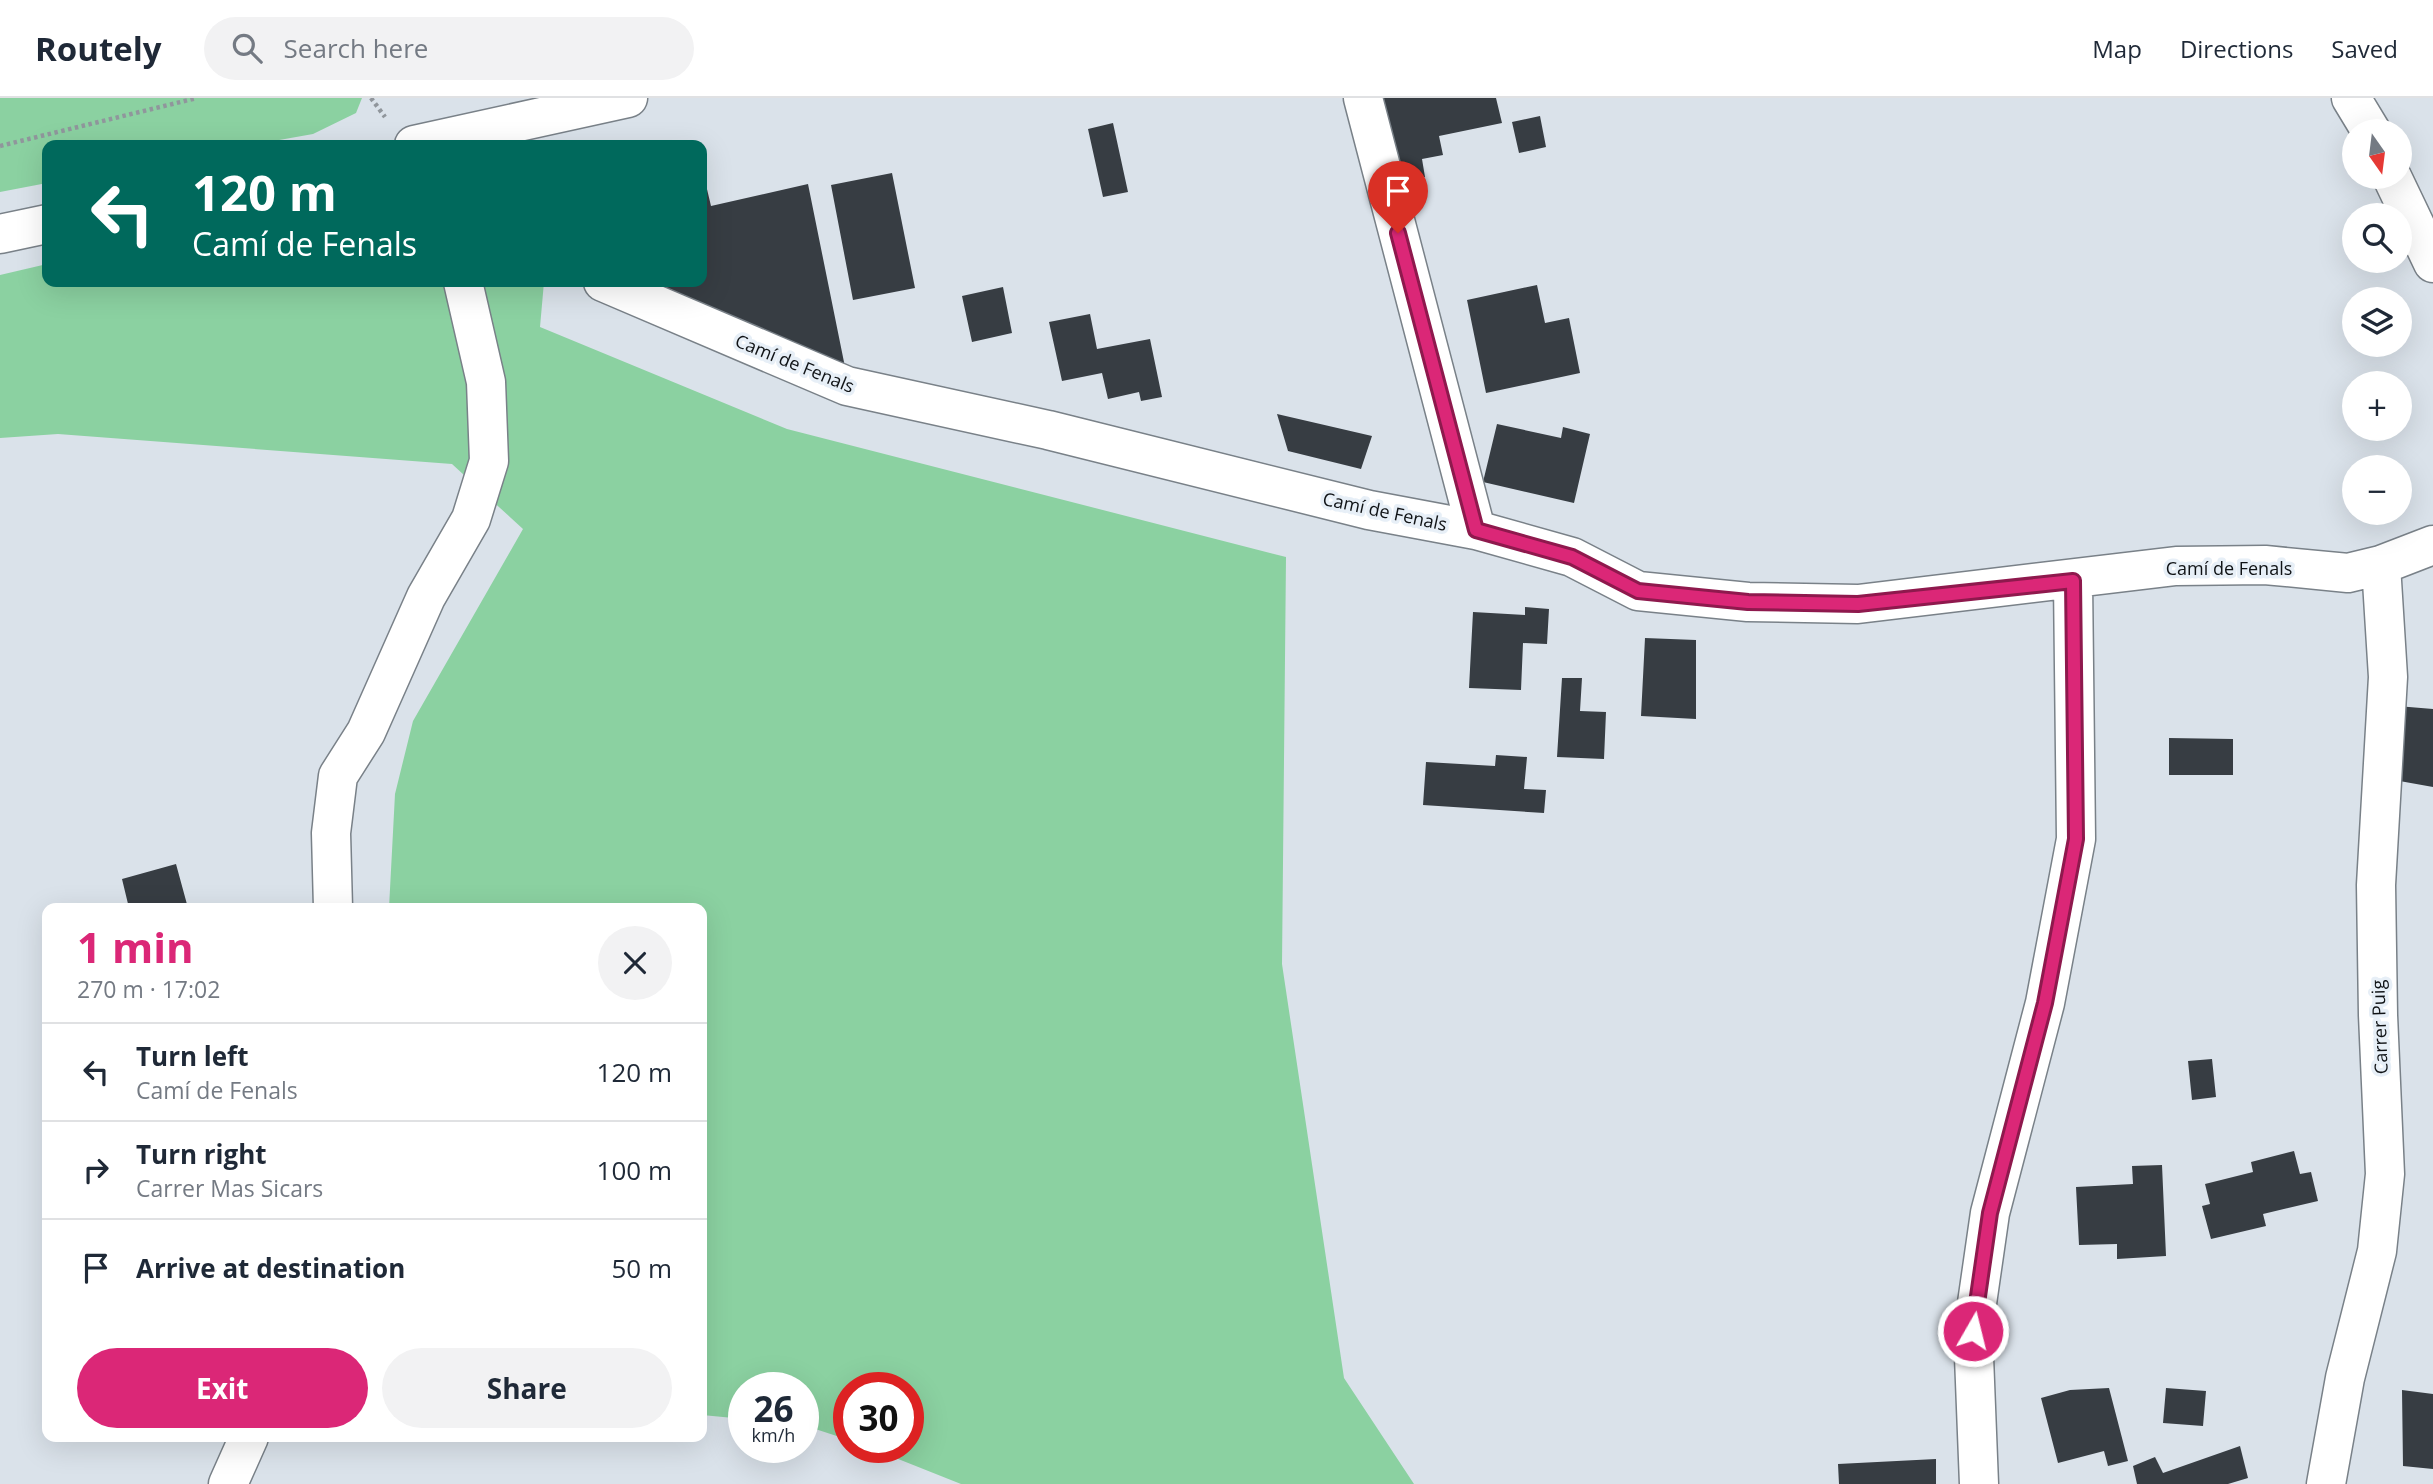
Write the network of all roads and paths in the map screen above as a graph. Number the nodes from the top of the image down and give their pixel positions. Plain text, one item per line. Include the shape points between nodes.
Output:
1 (197, 98) edge
2 (628, 98) edge
3 (1363, 98) edge
4 (2351, 98) edge
5 (2364, 119) edge
6 (437, 140) edge
7 (0, 146) edge
8 (2398, 189) edge
9 (42, 225) edge
10 (0, 234) edge
11 (2433, 263) edge
12 (464, 287) edge
13 (615, 287) edge
14 (1476, 530) junction
15 (2433, 545) edge
16 (2381, 565) junction
17 (2073, 581) junction
18 (333, 903) edge
19 (247, 1442) edge
20 (228, 1484) edge
21 (1979, 1484) edge
22 (2326, 1484) edge

1 - 7 path
2 - 6 street
3 - 14 street
4 - 5 street
8 - 11 street
9 - 10 street
12 - 18 street via 486,382 489,461 471,519 426,597 366,732 338,776 331,833
13 - 14 street, Camí de Fenals via 847,386 1062,433 1369,510
14 - 17 street, Camí de Fenals via 1572,557 1638,591 1748,602 1858,604
15 - 16 street, Camí de Fenals
16 - 17 street, Camí de Fenals via 2348,573 2265,565 2176,566
16 - 22 street, Carrer Puig via 2388,677 2376,898 2385,1174 2377,1251 2345,1378
17 - 21 street via 2076,839 2045,1003 1990,1213 1973,1331
19 - 20 street

